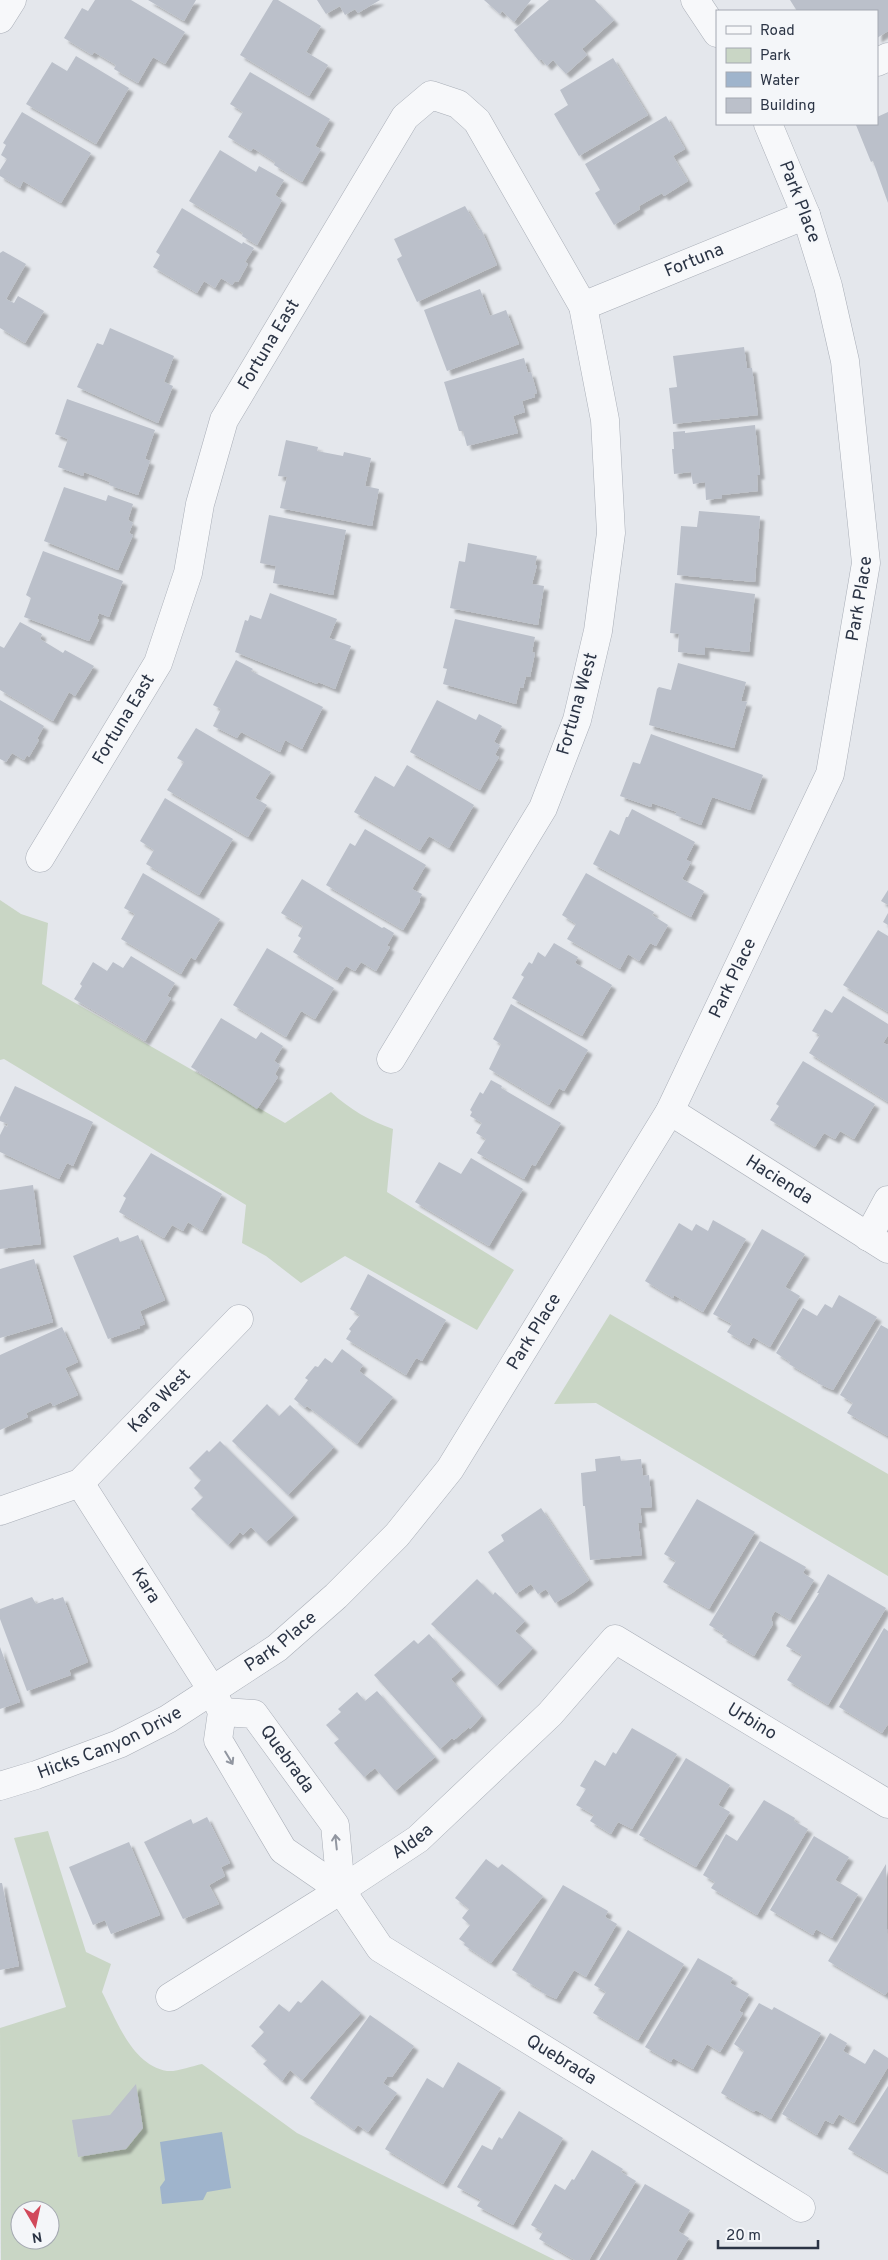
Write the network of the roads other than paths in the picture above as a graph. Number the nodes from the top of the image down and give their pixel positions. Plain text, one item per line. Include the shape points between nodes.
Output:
1 (12, 0) edge
2 (695, 0) edge
3 (0, 19) edge
4 (716, 32) edge
5 (768, 125) edge
6 (806, 215) junction
7 (583, 306) junction
8 (40, 858) dead end
9 (391, 1059) dead end
10 (670, 1111) junction
11 (888, 1200) edge
12 (878, 1242) edge
13 (239, 1319) dead end
14 (80, 1483) junction
15 (0, 1510) edge
16 (615, 1638) joint
17 (217, 1701) junction
18 (0, 1786) edge
19 (888, 1804) edge
20 (341, 1890) junction
21 (170, 1997) dead end
22 (801, 2208) dead end

1 - 3 street
2 - 4 street
5 - 6 street, Park Place
6 - 7 street, Fortuna
6 - 10 street, Park Place via 828,286 845,361 866,563 830,774
7 - 8 street, Fortuna East via 477,121 458,104 431,95 405,117 224,420 200,504 188,573 158,662
7 - 9 street, Fortuna West via 605,420 611,533 598,631 577,720 543,808
10 - 12 street, Hacienda
10 - 17 street, Park Place via 450,1470 397,1536 336,1596
11 - 12 street
13 - 14 street, Kara West
14 - 15 street
14 - 17 street, Kara
16 - 19 street, Urbino
16 - 20 street, Aldea via 550,1714 418,1839
17 - 18 street, Hicks Canyon Drive via 119,1744 36,1776
17 -> 20 street, Quebrada via 218,1740 283,1850
20 -> 17 street, Quebrada via 335,1825 254,1714
20 - 21 street, Aldea
20 - 22 street, Quebrada via 380,1948

